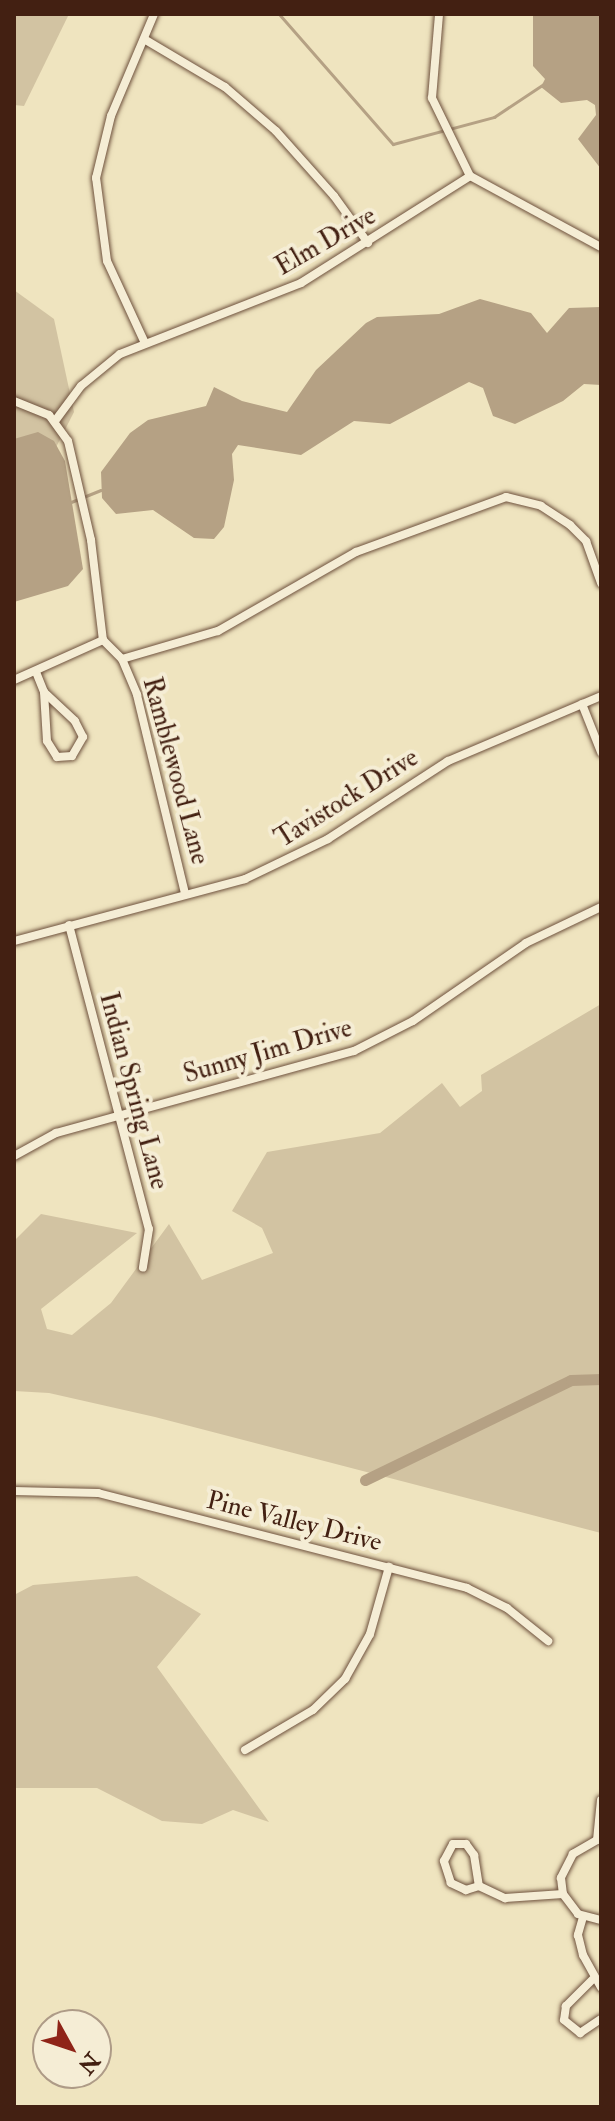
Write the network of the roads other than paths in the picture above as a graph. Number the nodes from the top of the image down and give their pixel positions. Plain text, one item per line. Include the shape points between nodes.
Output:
1 (154, 14) edge
2 (439, 14) edge
3 (144, 39) junction
4 (470, 176) junction
5 (368, 243) junction
6 (601, 247) edge
7 (144, 341) junction
8 (14, 401) edge
9 (55, 421) junction
10 (601, 583) edge
11 (103, 640) junction
12 (122, 659) junction
13 (36, 672) junction
14 (14, 680) edge
15 (44, 692) junction
16 (601, 696) edge
17 (582, 704) junction
18 (601, 752) edge
19 (185, 894) junction
20 (601, 907) edge
21 (69, 925) junction
22 (14, 941) edge
23 (118, 1114) junction
24 (14, 1156) edge
25 (143, 1268) dead end
26 (14, 1491) edge
27 (389, 1567) junction
28 (548, 1641) dead end
29 (245, 1750) dead end
30 (601, 1800) edge
31 (599, 1841) edge
32 (479, 1886) junction
33 (563, 1894) junction
34 (583, 1917) junction
35 (601, 1920) edge
36 (594, 1978) junction
37 (601, 1987) edge
38 (601, 2019) edge

1 - 3 street
2 - 4 street via 432,98
3 - 5 street via 225,87 276,131
3 - 7 street via 100,151 95,205 116,286
4 - 5 street, Elm Drive
4 - 6 street
5 - 7 street, Elm Drive via 301,283
7 - 9 street, Elm Drive via 81,386
8 - 9 street
9 - 11 street via 68,441 77,475
10 - 12 street via 583,537 550,510 523,499 481,503 349,555 230,625
11 - 12 street
11 - 13 street
12 - 19 street, Ramblewood Lane via 153,753
13 - 14 street
13 - 15 street
15 - 15 street via 51,750 57,757 72,756 83,737 75,721
16 - 17 street, Tavistock Drive
17 - 18 street
17 - 19 street, Tavistock Drive via 448,761 285,862 245,879
19 - 21 street, Tavistock Drive
20 - 23 street, Sunny Jim Drive via 526,943 413,1021 354,1051
21 - 22 street, Tavistock Drive
21 - 23 street, Indian Spring Lane
23 - 24 street, Sunny Jim Drive via 44,1137
23 - 25 street, Indian Spring Lane via 149,1229
26 - 27 street, Pine Valley Drive via 84,1491
27 - 28 street, Pine Valley Drive via 489,1597
27 - 29 street via 370,1634 345,1679 313,1710
30 - 31 street
31 - 33 street via 565,1865
32 - 32 street via 466,1890 451,1883 444,1861 453,1844 466,1844 474,1855
32 - 33 street via 505,1898
33 - 34 street
34 - 35 street
34 - 36 street via 579,1938
36 - 37 street
36 - 38 street via 566,2006 564,2020 580,2033

